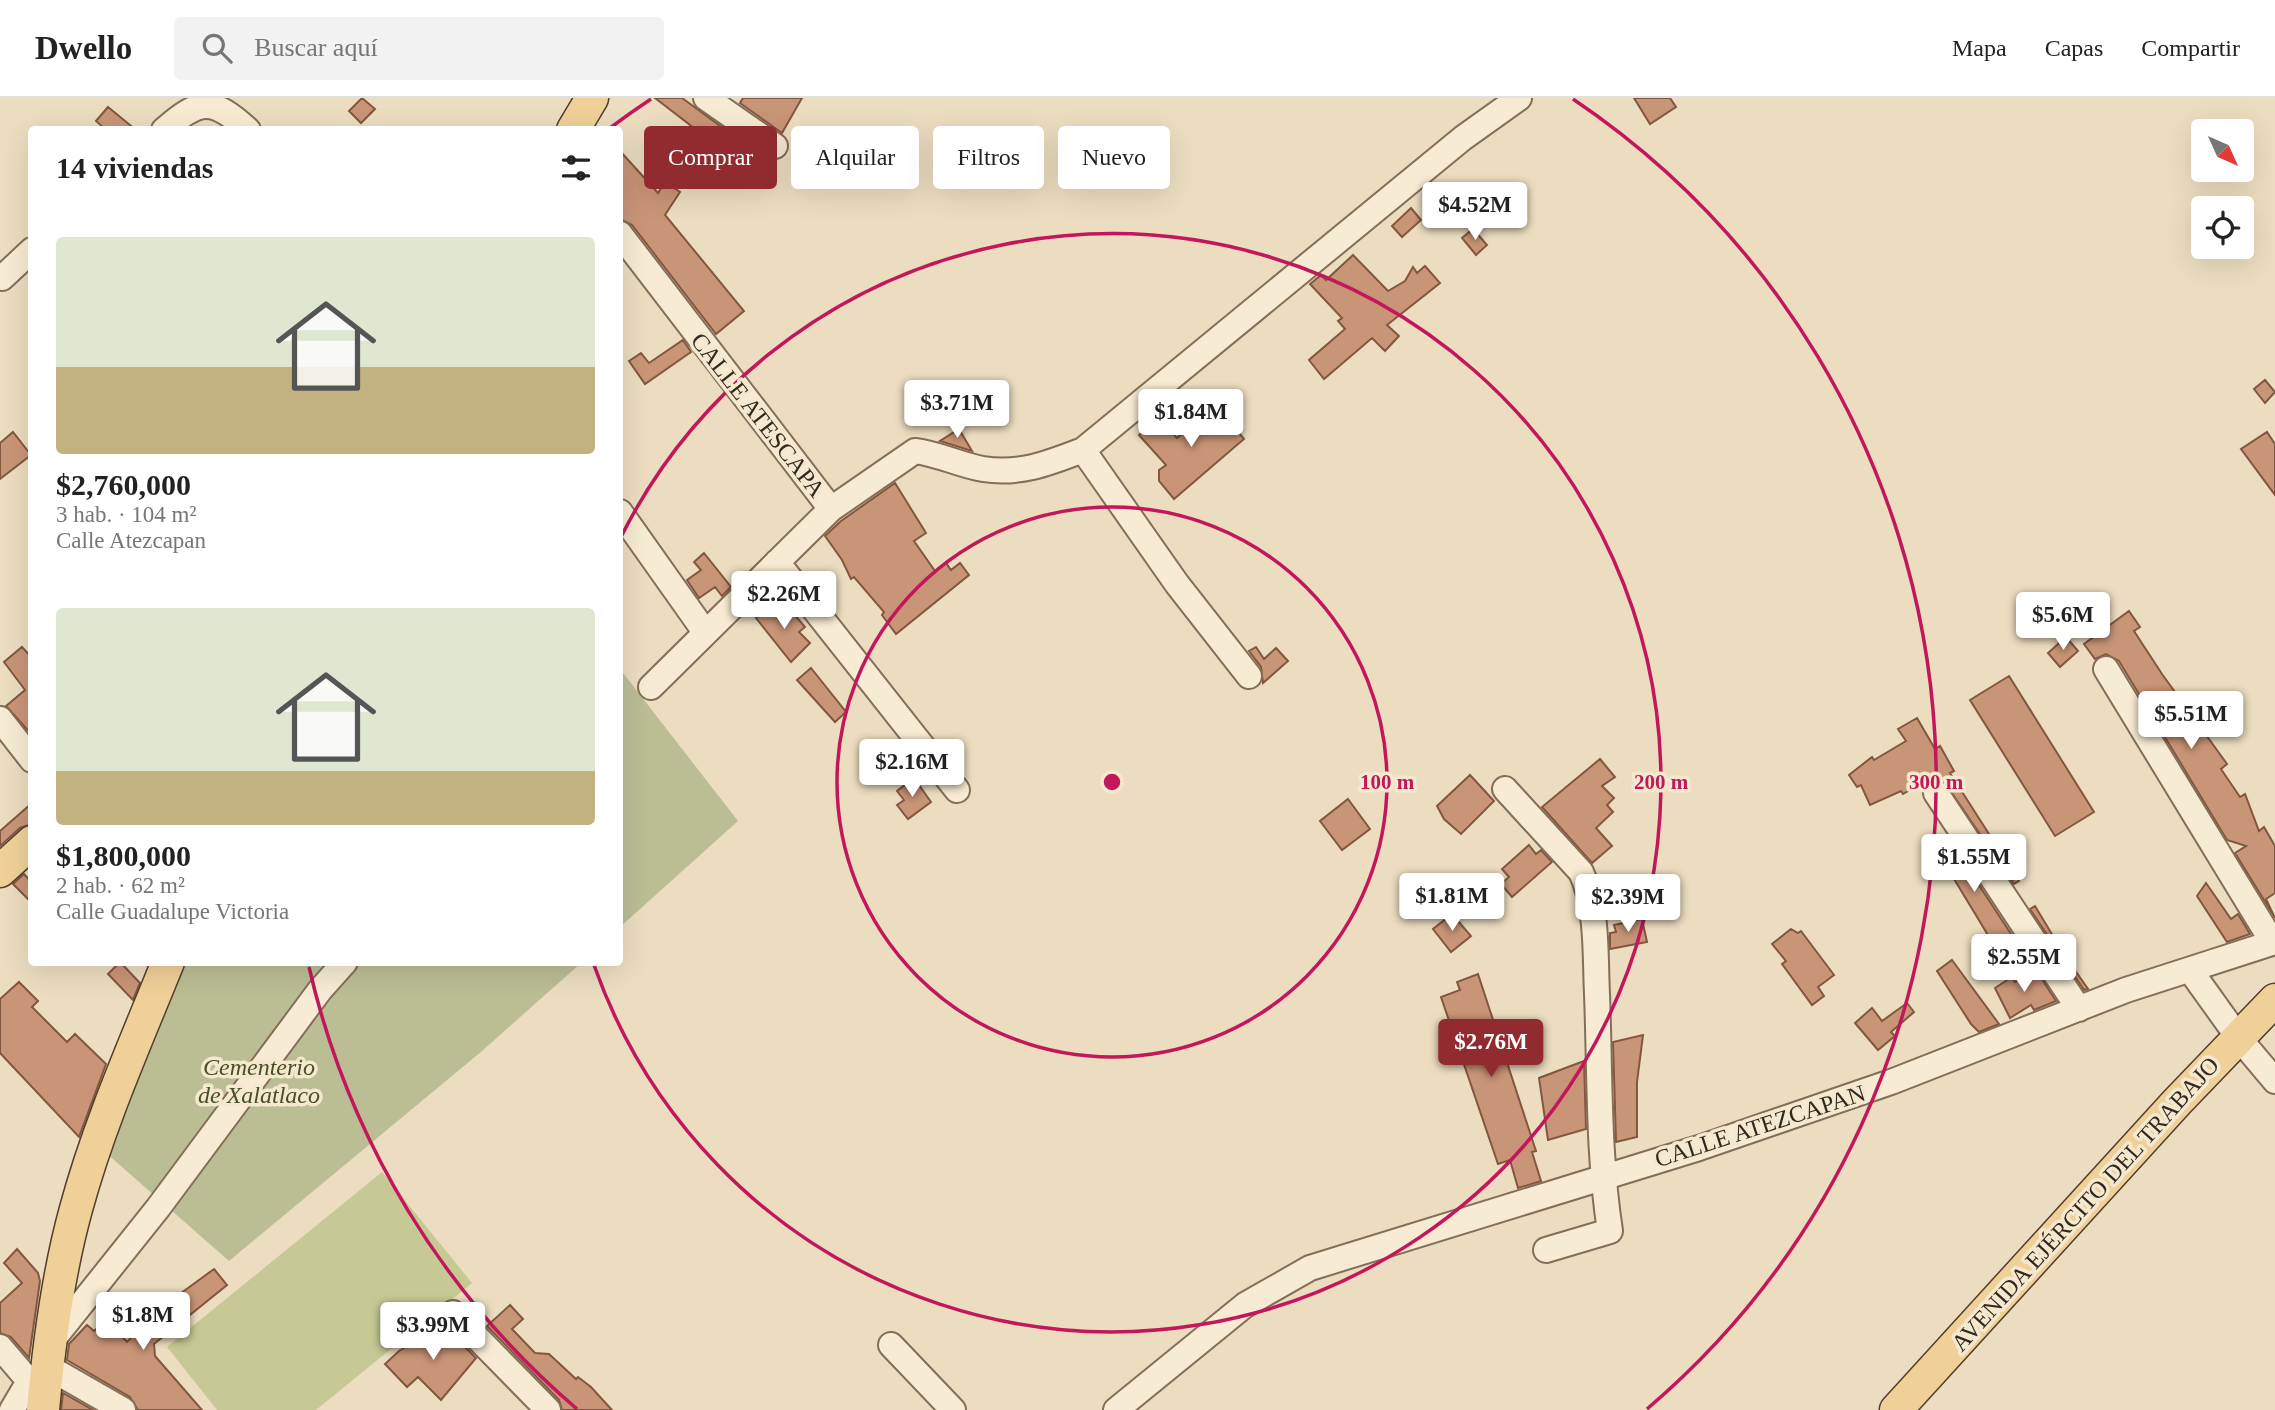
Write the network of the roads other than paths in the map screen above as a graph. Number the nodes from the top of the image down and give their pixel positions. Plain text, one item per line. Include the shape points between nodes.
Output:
1 (592, 98) edge
2 (706, 98) edge
3 (1519, 98) edge
4 (1493, 105) edge
5 (169, 126) edge
6 (244, 126) edge
7 (575, 126) edge
8 (746, 126) edge
9 (623, 238) edge
10 (28, 254) edge
11 (2, 278) edge
12 (1083, 450) junction
13 (831, 509) junction
14 (623, 516) edge
15 (777, 562) junction
16 (705, 632) junction
17 (2106, 669) dead end
18 (1249, 676) dead end
19 (650, 687) dead end
20 (0, 719) edge
21 (28, 755) edge
22 (1505, 789) dead end
23 (957, 790) dead end
24 (1936, 793) dead end
25 (28, 846) edge
26 (0, 871) edge
27 (2274, 942) edge
28 (166, 966) edge
29 (341, 966) edge
30 (2190, 970) junction
31 (2275, 1000) edge
32 (2079, 1009) junction
33 (2238, 1037) junction
34 (2275, 1081) edge
35 (1602, 1176) junction
36 (1546, 1250) dead end
37 (453, 1312) dead end
38 (891, 1345) dead end
39 (0, 1347) edge
40 (43, 1377) edge
41 (1908, 1406) edge
42 (12, 1410) edge
43 (123, 1410) edge
44 (548, 1410) edge
45 (953, 1410) edge
46 (1116, 1410) edge

1 - 7 main road
2 - 8 street
3 - 4 street, CALLE ATESCAPA
4 - 12 street, CALLE ATESCAPA via 1463,138
5 - 6 street via 196,105 211,103 228,110
9 - 13 street, CALLE ATESCAPA
10 - 11 street
12 - 13 street, CALLE ATESCAPA via 1044,466 1012,472 915,452
12 - 18 street via 1177,584
13 - 15 street
14 - 16 street
15 - 16 street
15 - 23 street
16 - 19 street
17 - 27 street
20 - 21 street
22 - 35 street via 1572,859 1588,885 1594,936
24 - 32 street
25 - 26 main road
27 - 30 street, CALLE ATEZCAPAN
28 - 40 main road via 88,1169 62,1269
29 - 40 street via 158,1208
30 - 32 street, CALLE ATEZCAPAN
30 - 33 street
31 - 33 main road, AVENIDA EJÉRCITO DEL TRABAJO
32 - 35 street, CALLE ATEZCAPAN via 1891,1083
33 - 34 street
33 - 41 main road, AVENIDA EJÉRCITO DEL TRABAJO
35 - 36 street via 1610,1231
35 - 46 street, CALLE ATEZCAPAN via 1310,1268 1245,1305
37 - 44 street
38 - 45 street
39 - 40 street
40 - 42 street
40 - 43 street

